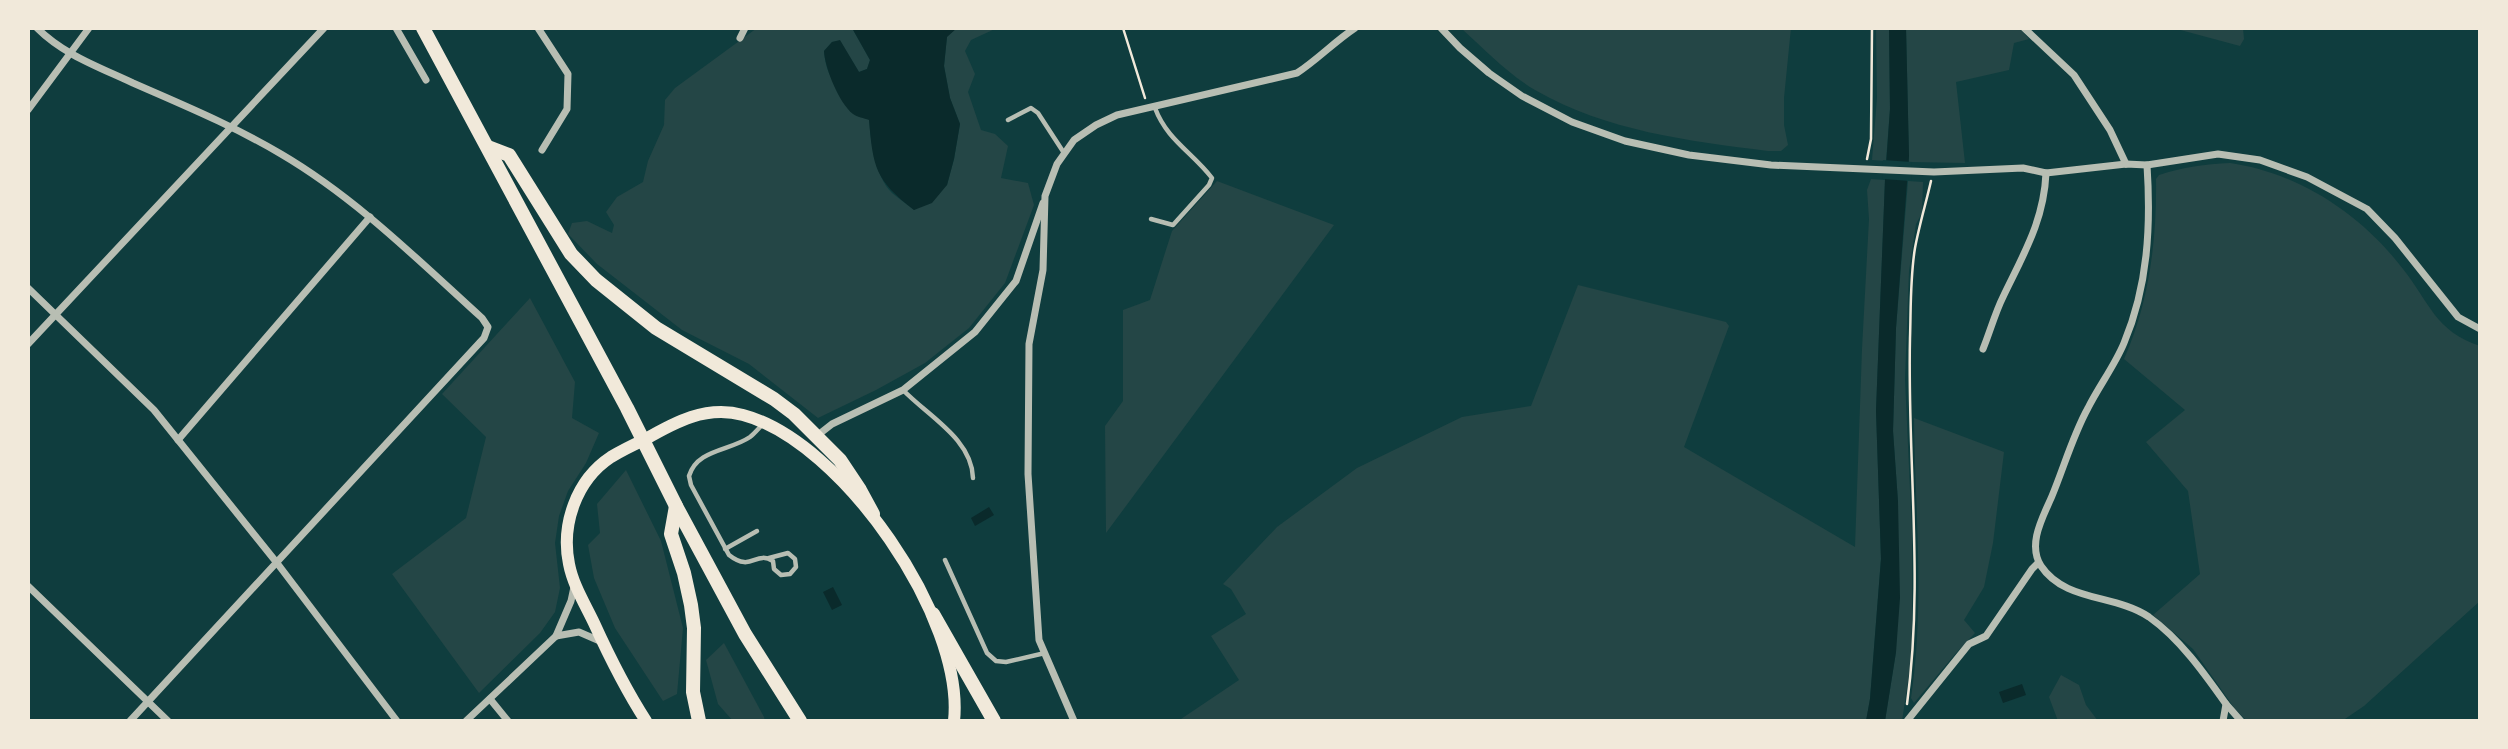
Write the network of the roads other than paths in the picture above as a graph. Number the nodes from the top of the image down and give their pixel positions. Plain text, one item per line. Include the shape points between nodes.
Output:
1 (37, 28) edge
2 (89, 28) edge
3 (324, 28) edge
4 (396, 28) edge
5 (424, 28) edge
6 (538, 28) edge
7 (745, 28) edge
8 (1355, 28) edge
9 (1441, 28) edge
10 (2024, 28) edge
11 (740, 38) dead end
12 (69, 54) junction
13 (426, 80) dead end
14 (1152, 108) junction
15 (28, 110) edge
16 (1007, 120) dead end
17 (232, 127) junction
18 (488, 147) junction
19 (542, 150) dead end
20 (1065, 153) junction
21 (2126, 164) junction
22 (2147, 165) junction
23 (2046, 173) junction
24 (1045, 196) junction
25 (370, 217) junction
26 (1151, 219) dead end
27 (28, 288) edge
28 (55, 314) junction
29 (2480, 329) edge
30 (28, 344) edge
31 (1983, 349) dead end
32 (903, 390) junction
33 (765, 422) junction
34 (818, 435) junction
35 (178, 440) junction
36 (973, 478) dead end
37 (676, 506) junction
38 (873, 514) junction
39 (757, 531) dead end
40 (725, 549) junction
41 (769, 558) junction
42 (945, 560) dead end
43 (277, 563) junction
44 (2038, 563) junction
45 (575, 582) junction
46 (28, 586) edge
47 (933, 614) junction
48 (556, 636) junction
49 (603, 642) junction
50 (1045, 653) junction
51 (490, 699) junction
52 (148, 701) junction
53 (2226, 704) junction
54 (130, 721) edge
55 (168, 721) edge
56 (397, 721) edge
57 (466, 721) edge
58 (508, 721) edge
59 (646, 721) edge
60 (699, 721) edge
61 (800, 721) edge
62 (954, 721) edge
63 (994, 721) edge
64 (1074, 721) edge
65 (1907, 721) edge
66 (2224, 721) edge
67 (2241, 721) edge

1 - 12 street
2 - 12 street
3 - 17 street
4 - 13 street
5 - 18 main road
6 - 19 street via 568,74 568,109
7 - 11 street
8 - 14 street via 1297,73
9 - 23 street via 1489,73 1522,96 1572,122 1625,141 1744,162 1934,172 2024,168
10 - 21 street via 2074,75
12 - 15 street
12 - 17 street
14 - 20 street via 1096,125 1074,140
14 - 26 lane via 1172,138 1212,178 1173,225
16 - 20 lane via 1031,108
17 - 25 street via 308,171
17 - 28 street
18 - 34 main road via 509,155 570,254 617,298 656,328 774,399
18 - 37 main road
20 - 24 street
21 - 22 street
21 - 23 street
22 - 29 street via 2240,155 2307,177 2367,209 2458,317
22 - 44 street via 2149,234 2133,316 2124,345 2087,409 2035,538
23 - 31 street via 2038,221
24 - 32 street via 1016,281 975,332
24 - 50 street via 1043,270 1029,344 1028,461 1039,640
25 - 35 street
25 - 43 street via 488,327 484,338
27 - 28 street
28 - 30 street
28 - 35 street via 154,410
32 - 34 street
32 - 36 lane via 966,450
33 - 38 main road via 830,468
33 - 40 lane via 749,438 711,453 691,469 691,485
33 - 45 main road via 723,411 706,412 610,458 585,484 571,513 566,543
34 - 38 main road via 840,460
35 - 43 street
37 - 60 main road via 671,534 691,605 693,692
37 - 61 main road
38 - 47 main road
39 - 40 lane
40 - 41 lane via 737,562 746,564
41 - 41 lane via 781,575 796,567 788,553
42 - 50 lane via 987,653 1006,662
43 - 52 street
43 - 56 street
44 - 53 street via 2067,589 2109,599 2148,616 2200,667
44 - 65 street via 1986,636 1969,644
45 - 48 street
45 - 49 main road
46 - 52 street
47 - 62 main road via 949,671
47 - 63 main road
48 - 49 street via 579,632
48 - 51 street
49 - 59 main road
50 - 64 street
51 - 57 street
51 - 58 street
52 - 54 street
52 - 55 street
53 - 66 street
53 - 67 street

